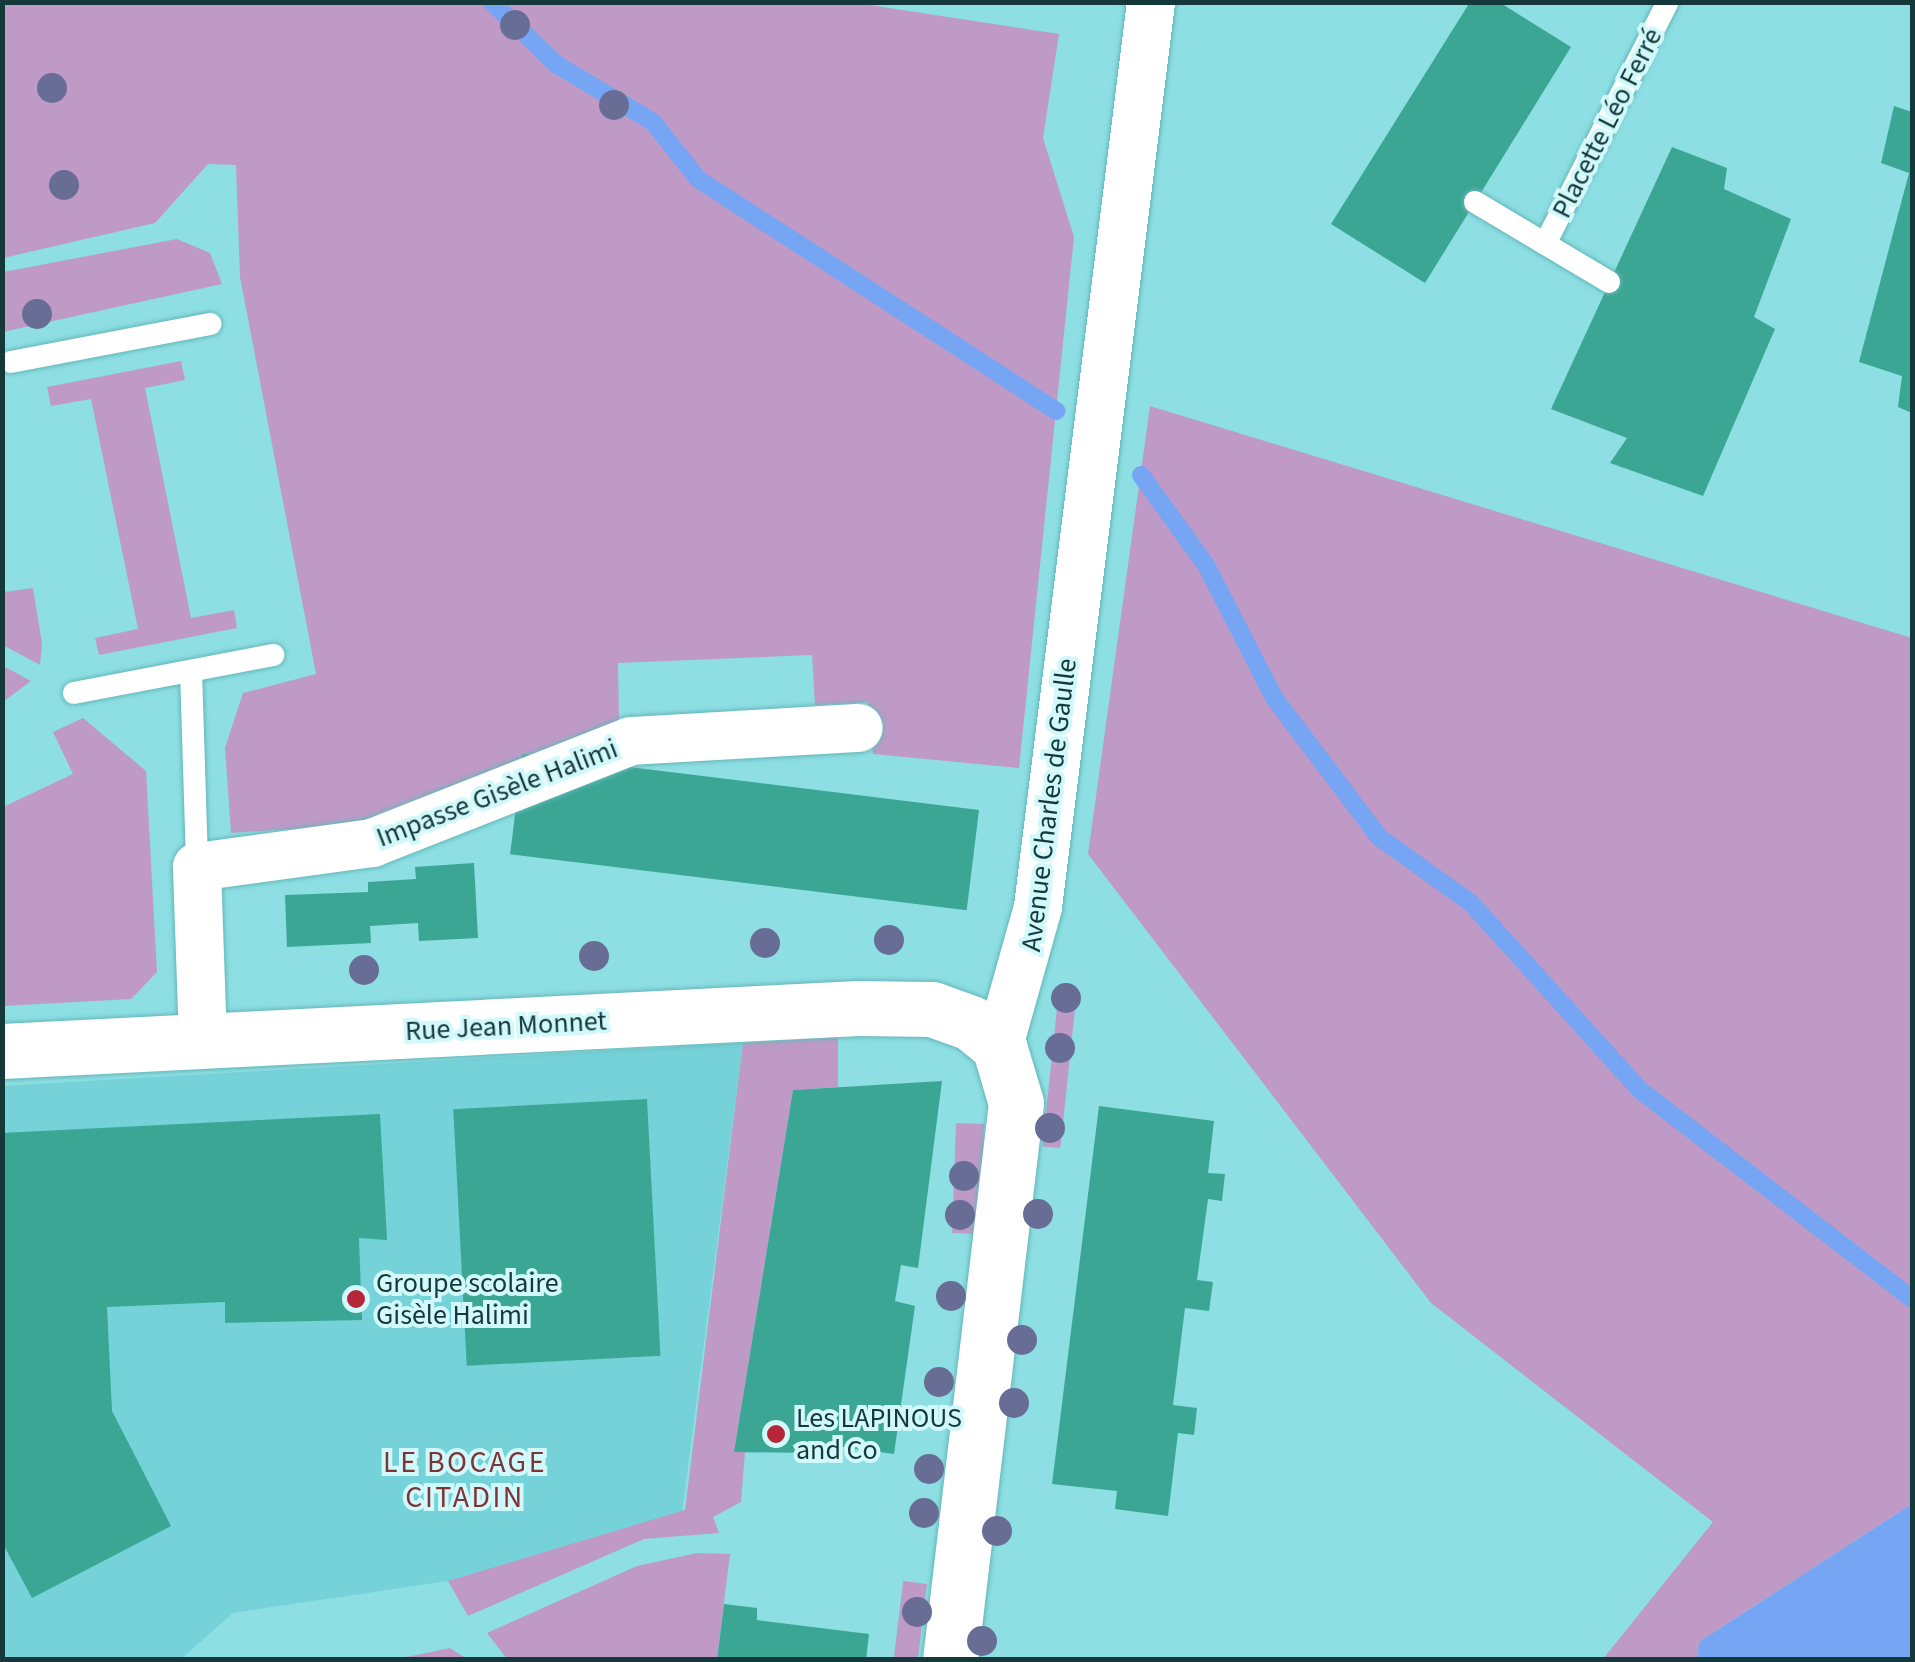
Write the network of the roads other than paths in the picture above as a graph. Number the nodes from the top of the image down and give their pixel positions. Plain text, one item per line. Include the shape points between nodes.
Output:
1 (1151, 2) edge
2 (1668, 2) edge
3 (1475, 202) dead end
4 (1545, 244) junction
5 (1609, 282) dead end
6 (210, 324) dead end
7 (11, 362) dead end
8 (273, 655) dead end
9 (191, 671) junction
10 (74, 693) dead end
11 (859, 728) dead end
12 (197, 867) junction
13 (203, 1042) junction
14 (999, 1046) junction
15 (2, 1051) edge
16 (950, 1660) edge

1 - 14 street, Avenue Charles de Gaulle via 1038,907
2 - 4 lane, Placette Léo Ferré
3 - 4 lane
4 - 5 lane
6 - 7 lane
8 - 9 lane
9 - 10 lane
9 - 12 lane
11 - 12 street, Impasse Gisèle Halimi via 631,741 372,842
12 - 13 street
13 - 14 street, Rue Jean Monnet via 900,1006 971,1023
13 - 15 street, Rue Jean Monnet
14 - 16 street via 1016,1103 1013,1146

